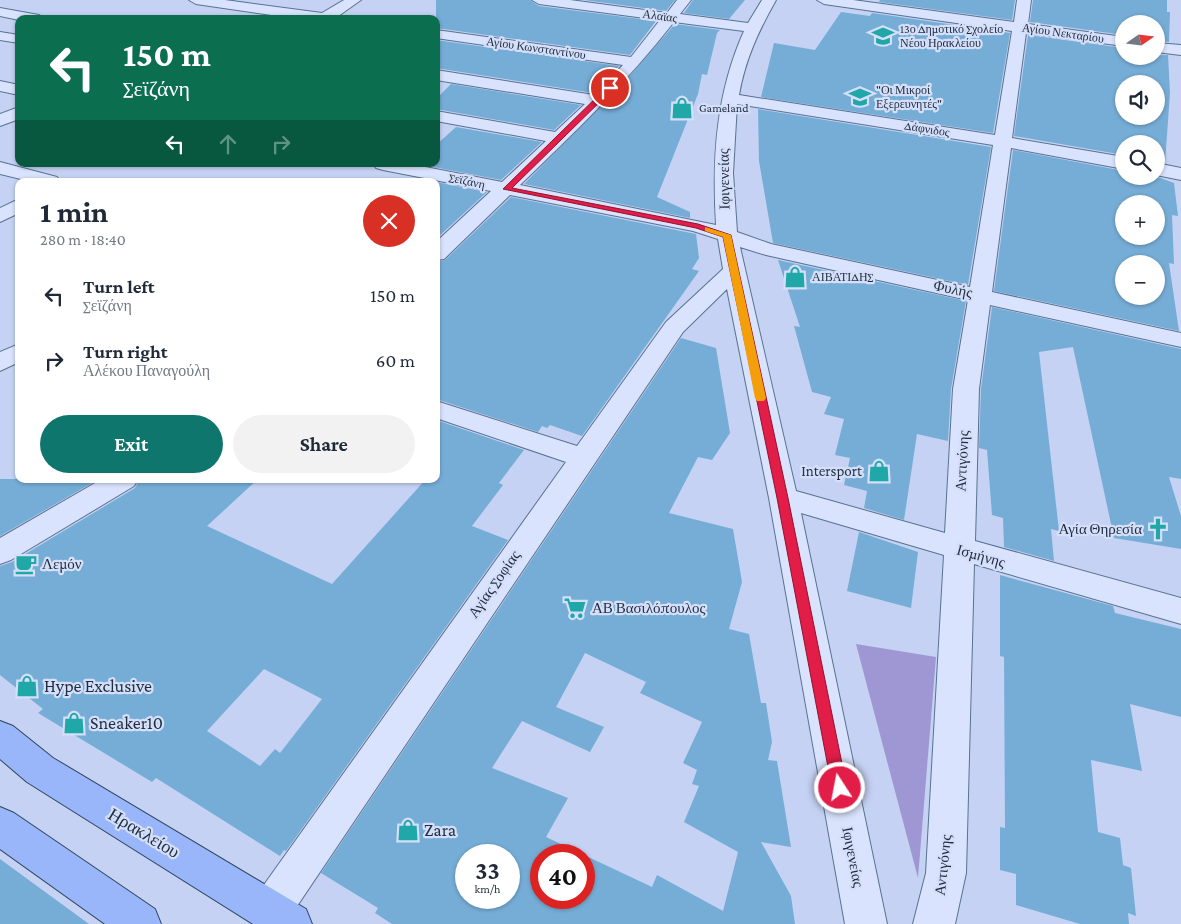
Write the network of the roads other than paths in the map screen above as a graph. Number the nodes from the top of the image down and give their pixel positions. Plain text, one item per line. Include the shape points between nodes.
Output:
1 (196, 0) edge
2 (354, 0) edge
3 (539, 0) edge
4 (684, 0) edge
5 (769, 0) edge
6 (824, 0) edge
7 (1024, 0) edge
8 (227, 5) junction
9 (0, 12) edge
10 (17, 15) edge
11 (207, 15) dead end
12 (303, 15) edge
13 (331, 15) edge
14 (670, 17) junction
15 (1019, 27) junction
16 (751, 28) junction
17 (440, 35) edge
18 (0, 36) edge
19 (15, 38) edge
20 (1115, 41) edge
21 (1165, 48) edge
22 (1181, 50) edge
23 (635, 62) junction
24 (440, 76) edge
25 (0, 86) edge
26 (15, 89) edge
27 (729, 98) junction
28 (598, 101) junction
29 (15, 114) edge
30 (440, 117) edge
31 (0, 121) edge
32 (560, 138) junction
33 (1004, 142) junction
34 (1115, 162) edge
35 (398, 167) edge
36 (0, 168) edge
37 (1165, 171) edge
38 (1181, 174) edge
39 (38, 178) edge
40 (507, 189) junction
41 (15, 207) edge
42 (0, 216) edge
43 (727, 235) junction
44 (440, 250) edge
45 (733, 272) junction
46 (981, 295) junction
47 (1181, 340) edge
48 (15, 354) edge
49 (0, 363) edge
50 (440, 410) edge
51 (582, 457) junction
52 (117, 483) edge
53 (782, 498) junction
54 (958, 550) junction
55 (0, 552) edge
56 (1181, 612) edge
57 (0, 737) edge
58 (0, 826) edge
59 (281, 917) edge
60 (140, 924) edge
61 (866, 924) edge
62 (934, 924) edge

1 - 8 street
2 - 13 street
3 - 14 street, Αλαϊας
4 - 14 street
5 - 16 street, Ιφιγενείας
6 - 15 street, Αγίου Νεκταρίου
7 - 15 street, Αντιγόνης
8 - 11 street
8 - 12 street
9 - 10 street
14 - 16 street, Αλαϊας
14 - 23 street
15 - 20 street, Αγίου Νεκταρίου
15 - 33 street, Αντιγόνης
16 - 27 street, Ιφιγενείας
17 - 23 street, Αγίου Κωνσταντίνου
18 - 19 street
21 - 22 street
23 - 28 street
24 - 28 street
25 - 26 street
27 - 33 street, Δάφνιδος
27 - 43 street, Ιφιγενείας via 724,130 723,196
28 - 32 street
29 - 31 street
30 - 32 street
32 - 40 street
33 - 34 street, Δάφνιδος
33 - 46 street, Αντιγόνης
35 - 40 street, Σεϊζάνη
36 - 39 street
37 - 38 street
40 - 43 street, Σεϊζάνη via 698,226
40 - 44 street
41 - 42 street
43 - 45 street, Ιφιγενείας
43 - 46 street, Φυλής via 766,249
45 - 51 street, Αγίας Σοφίας via 674,327
45 - 53 street, Ιφιγενείας
46 - 47 street, Φυλής
46 - 54 street, Αντιγόνης via 966,389
48 - 49 street
50 - 51 street
51 - 59 street, Αγίας Σοφίας
52 - 55 street
53 - 54 street, Ισμήνης
53 - 61 street, Ιφιγενείας
54 - 56 street, Ισμήνης
54 - 62 street, Αντιγόνης via 946,873
57 - 59 main road, Ηρακλείου via 40,770
58 - 60 main road

